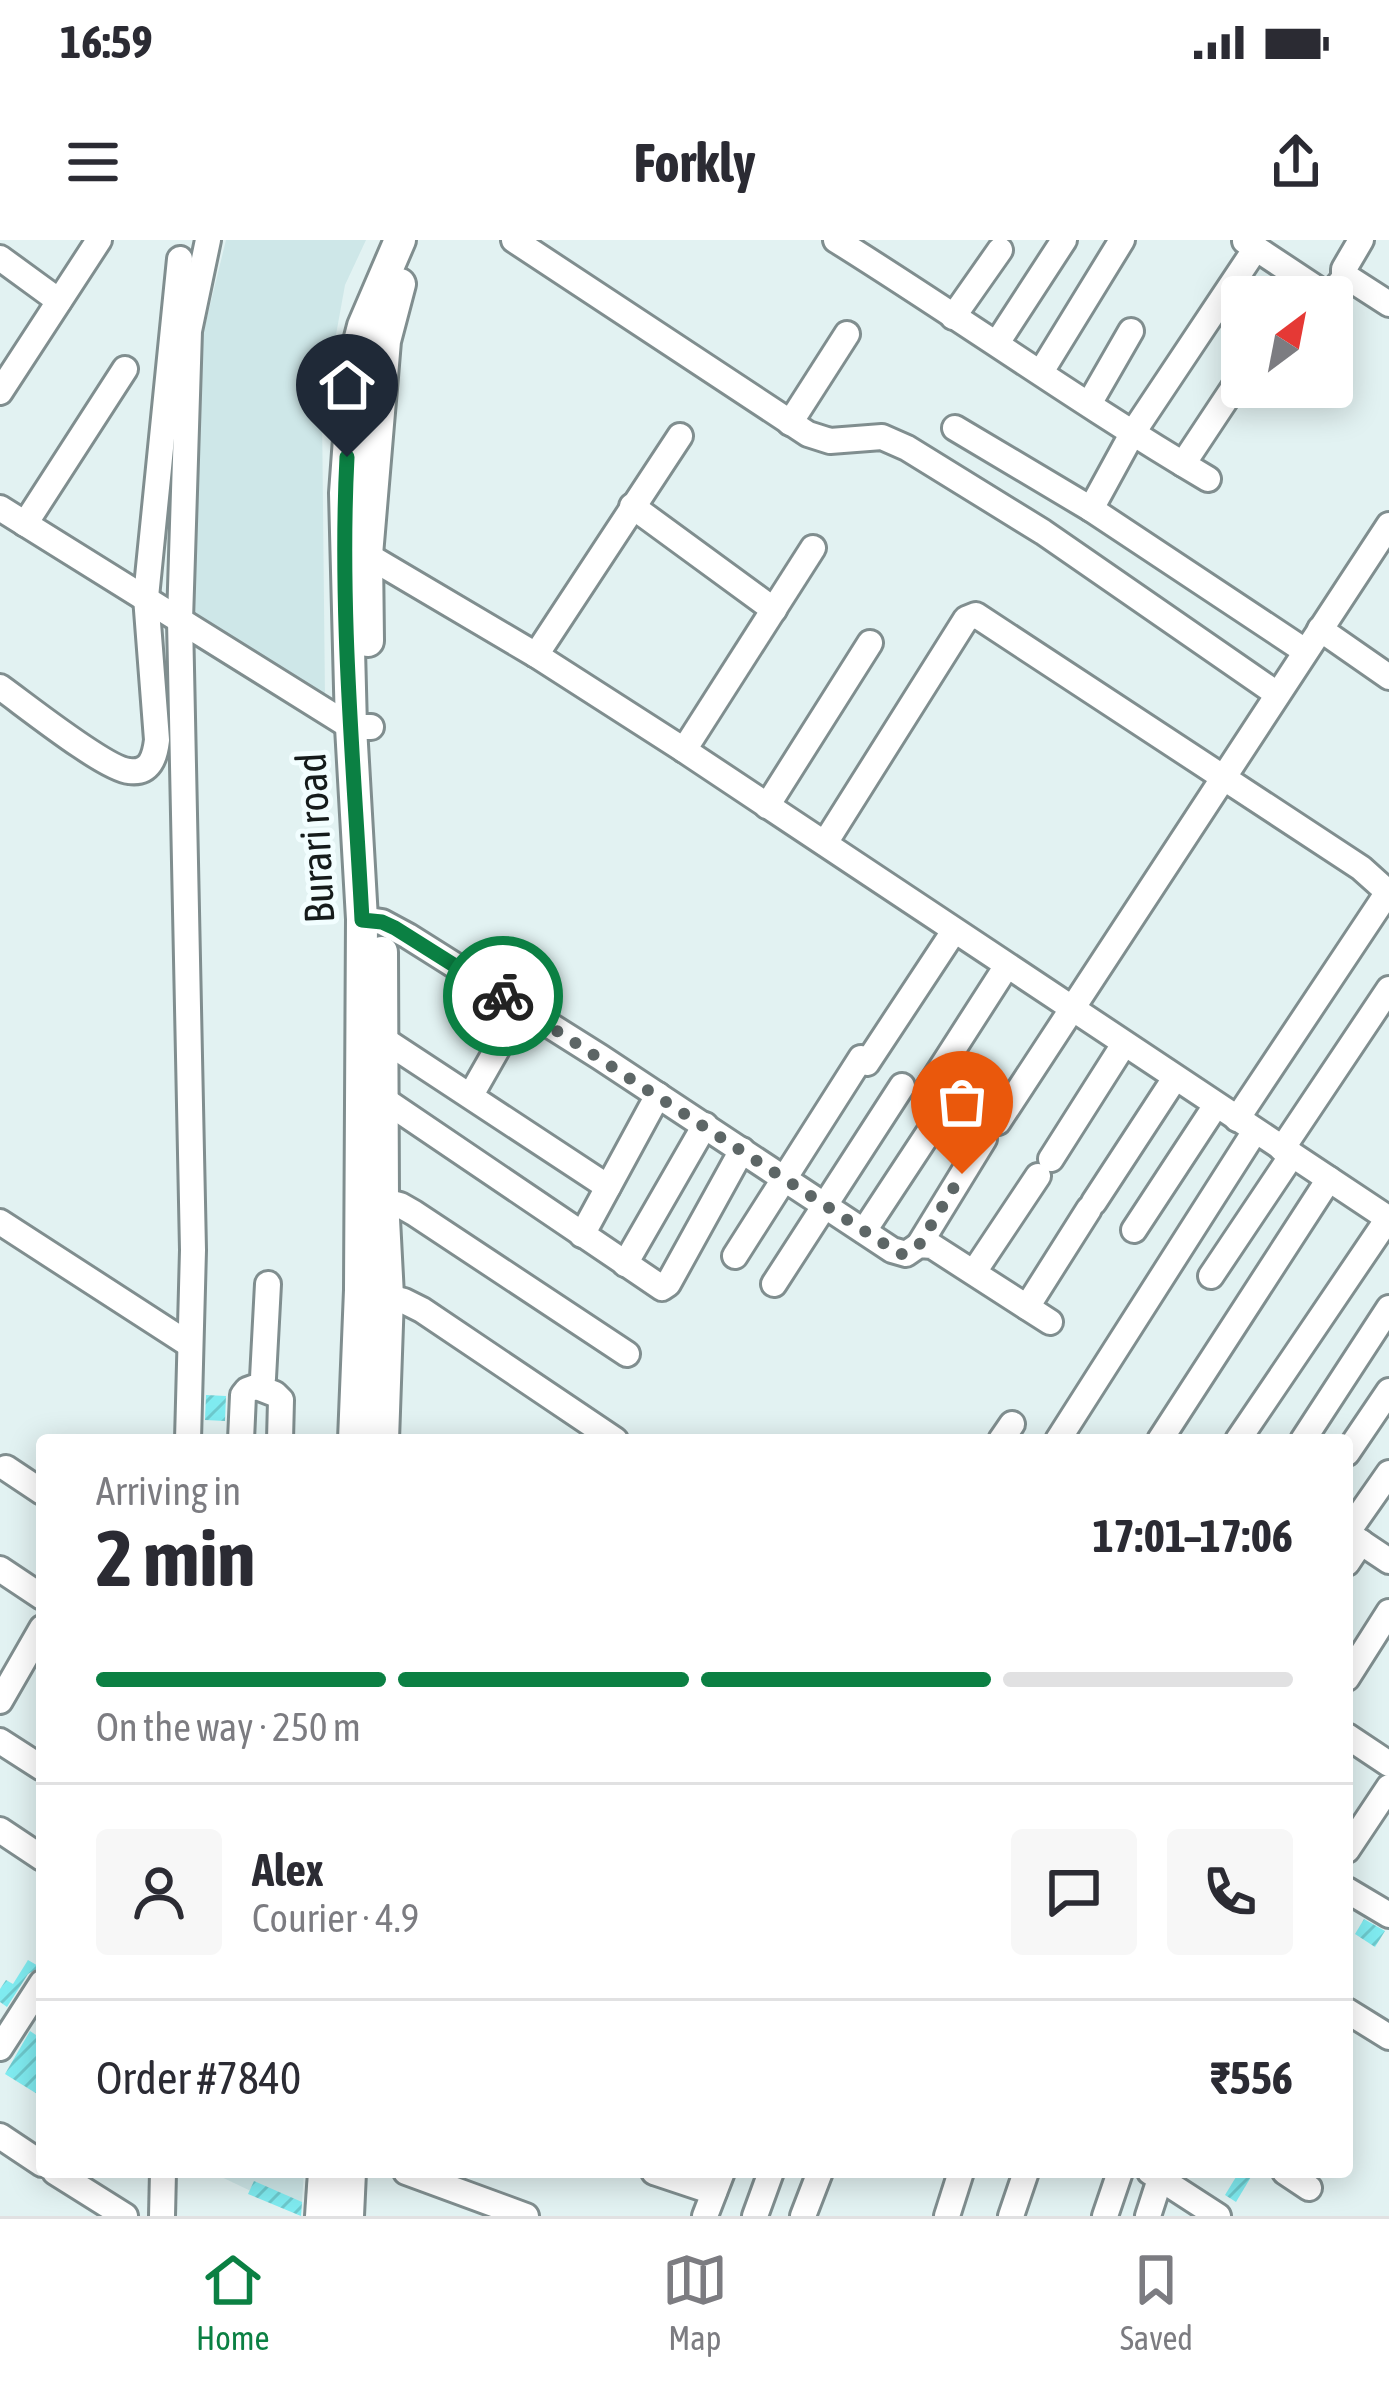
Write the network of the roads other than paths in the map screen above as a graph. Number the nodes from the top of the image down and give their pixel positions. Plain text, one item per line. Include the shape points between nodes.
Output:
1 (99, 240) edge
2 (208, 240) edge
3 (400, 240) edge
4 (420, 240) edge
5 (514, 240) edge
6 (836, 240) edge
7 (1064, 240) edge
8 (1122, 240) edge
9 (1354, 242) edge
10 (1250, 244) edge
11 (863, 247) edge
12 (546, 249) edge
13 (1000, 250) dead end
14 (0, 258) edge
15 (180, 259) dead end
16 (1285, 276) edge
17 (1345, 276) edge
18 (1353, 282) edge
19 (59, 301) junction
20 (1389, 304) edge
21 (953, 317) junction
22 (1131, 331) dead end
23 (847, 334) dead end
24 (997, 343) junction
25 (125, 369) dead end
26 (1041, 372) junction
27 (0, 392) edge
28 (1089, 404) junction
29 (1221, 407) edge
30 (790, 423) junction
31 (955, 428) dead end
32 (1132, 434) junction
33 (680, 436) dead end
34 (1183, 464) junction
35 (1208, 478) dead end
36 (1065, 495) junction
37 (632, 506) junction
38 (0, 508) edge
39 (1091, 509) junction
40 (25, 524) junction
41 (1389, 525) edge
42 (1042, 532) junction
43 (814, 548) dead end
44 (356, 549) junction
45 (162, 608) junction
46 (774, 610) junction
47 (1320, 628) junction
48 (870, 643) dead end
49 (1305, 651) junction
50 (536, 655) junction
51 (1389, 677) edge
52 (0, 687) edge
53 (1277, 694) junction
54 (361, 727) junction
55 (684, 751) junction
56 (1223, 778) junction
57 (766, 806) junction
58 (825, 843) junction
59 (1389, 892) edge
60 (372, 921) junction
61 (954, 931) junction
62 (1006, 967) junction
63 (1389, 989) edge
64 (520, 1007) junction
65 (1073, 1011) junction
66 (383, 1039) junction
67 (1124, 1044) junction
68 (1175, 1078) junction
69 (471, 1095) junction
70 (658, 1095) junction
71 (383, 1099) junction
72 (940, 1114) dead end
73 (1236, 1118) junction
74 (705, 1126) junction
75 (742, 1150) junction
76 (1287, 1152) junction
77 (784, 1177) junction
78 (1329, 1180) junction
79 (608, 1186) junction
80 (372, 1198) junction
81 (826, 1205) junction
82 (1389, 1218) edge
83 (2, 1228) edge
84 (1134, 1230) dead end
85 (864, 1231) junction
86 (582, 1235) junction
87 (919, 1245) junction
88 (735, 1256) dead end
89 (625, 1264) junction
90 (974, 1272) junction
91 (1211, 1276) dead end
92 (268, 1284) dead end
93 (774, 1284) dead end
94 (374, 1293) junction
95 (1027, 1307) junction
96 (1389, 1307) edge
97 (1050, 1322) dead end
98 (190, 1345) junction
99 (627, 1354) dead end
100 (257, 1388) junction
101 (1389, 1391) edge
102 (188, 1434) edge
103 (241, 1434) edge
104 (280, 1434) edge
105 (355, 1434) edge
106 (383, 1434) edge
107 (606, 1434) edge
108 (1061, 1434) edge
109 (1164, 1434) edge
110 (1242, 1434) edge
111 (1307, 1434) edge
112 (1353, 1444) edge
113 (6, 1468) dead end
114 (1389, 1473) edge
115 (36, 1488) edge
116 (1353, 1538) edge
117 (1353, 1544) edge
118 (1388, 1558) edge
119 (0, 1569) edge
120 (36, 1593) edge
121 (1389, 1612) edge
122 (36, 1638) edge
123 (1353, 1669) edge
124 (0, 1701) edge
125 (1353, 1740) edge
126 (0, 1741) edge
127 (36, 1764) edge
128 (1389, 1764) edge
129 (1389, 1787) edge
130 (0, 1830) edge
131 (1353, 1841) edge
132 (36, 1854) edge
133 (1353, 1893) edge
134 (1389, 1915) edge
135 (36, 1992) edge
136 (1353, 2015) edge
137 (1389, 2037) edge
138 (0, 2048) edge
139 (0, 2137) edge
140 (36, 2160) edge
141 (65, 2178) edge
142 (163, 2178) edge
143 (324, 2178) edge
144 (350, 2178) edge
145 (415, 2178) edge
146 (671, 2178) edge
147 (769, 2178) edge
148 (818, 2178) edge
149 (960, 2178) edge
150 (1024, 2178) edge
151 (1118, 2178) edge
152 (1154, 2178) edge
153 (1160, 2178) edge
154 (1294, 2178) edge
155 (1309, 2188) dead end
156 (714, 2193) edge
157 (456, 2204) edge
158 (125, 2216) edge
159 (162, 2216) edge
160 (321, 2216) edge
161 (348, 2216) edge
162 (526, 2216) edge
163 (755, 2216) edge
164 (803, 2216) edge
165 (947, 2216) edge
166 (1012, 2216) edge
167 (1105, 2216) edge
168 (1148, 2216) edge
169 (1218, 2216) edge

1 - 19 street
2 - 45 street via 189,331
3 - 44 main road, Burari road via 363,326 351,385
4 - 44 main road, Burari road via 385,341
5 - 12 street
6 - 11 street
7 - 24 street
8 - 26 street
9 - 17 street
10 - 16 street
10 - 32 street
11 - 21 street
12 - 30 street
13 - 21 street
14 - 19 street
15 - 45 street
18 - 20 street
19 - 27 street
21 - 24 street
22 - 28 street
23 - 30 street
24 - 26 street
25 - 40 street
26 - 28 street
28 - 32 street
29 - 34 street
30 - 42 street via 824,441 891,440
31 - 36 street
32 - 34 street
32 - 39 street
33 - 37 street
34 - 35 street
36 - 39 street
36 - 42 street
37 - 46 street
37 - 50 street
38 - 40 street
39 - 49 street
40 - 45 street
41 - 47 street
42 - 53 street
43 - 46 street
44 - 50 street
44 - 54 main road, Burari road
45 - 52 street via 157,740 146,768 114,767
45 - 54 street
45 - 98 street via 193,1250
46 - 55 street
47 - 49 street
47 - 51 street
48 - 57 street
49 - 53 street
50 - 55 street
53 - 56 street
54 - 60 main road, Burari road
55 - 57 street
56 - 58 street via 972,615
56 - 59 street
56 - 65 street
57 - 58 street
58 - 61 street
59 - 73 street
60 - 64 street
60 - 66 main road, Burari road
60 - 80 main road, Burari road
61 - 62 street
61 - 77 street
62 - 65 street
62 - 81 street
63 - 76 street
64 - 69 street
64 - 70 street
65 - 67 street
65 - 87 street
66 - 69 street
66 - 71 main road, Burari road
67 - 68 street
67 - 90 street
68 - 73 street
68 - 95 street
69 - 79 street
70 - 74 street
70 - 79 street
71 - 80 main road, Burari road
71 - 86 street
72 - 85 street
73 - 76 street
73 - 84 street
73 - 108 street
74 - 75 street
74 - 89 street
75 - 77 street
75 - 89 street via 668,1284 655,1285
76 - 78 street
76 - 91 street
77 - 81 street
77 - 88 street
78 - 82 street
78 - 109 street
79 - 86 street
80 - 94 main road, Burari road
80 - 99 street via 414,1214
81 - 85 street
81 - 93 street
82 - 110 street
83 - 98 street
85 - 87 street via 900,1254
86 - 89 street
87 - 90 street
90 - 95 street
92 - 100 street
94 - 105 main road, Burari road
94 - 106 main road, Burari road
94 - 107 street via 422,1310
95 - 97 street
96 - 111 street
98 - 102 street
100 - 103 street via 244,1395
100 - 104 street via 281,1400
101 - 112 street
113 - 115 street
114 - 116 street
117 - 118 street
119 - 120 street
121 - 123 street
122 - 124 street
125 - 128 street
126 - 127 street
129 - 131 street
130 - 132 street
133 - 134 street
135 - 138 street
136 - 137 street
139 - 140 street
141 - 158 street
142 - 159 street
143 - 160 main road
144 - 161 main road
145 - 157 street
146 - 156 street
147 - 163 street
148 - 164 street
149 - 165 street
150 - 166 street
151 - 167 street
152 - 168 street
153 - 169 street
154 - 155 street
157 - 162 street

